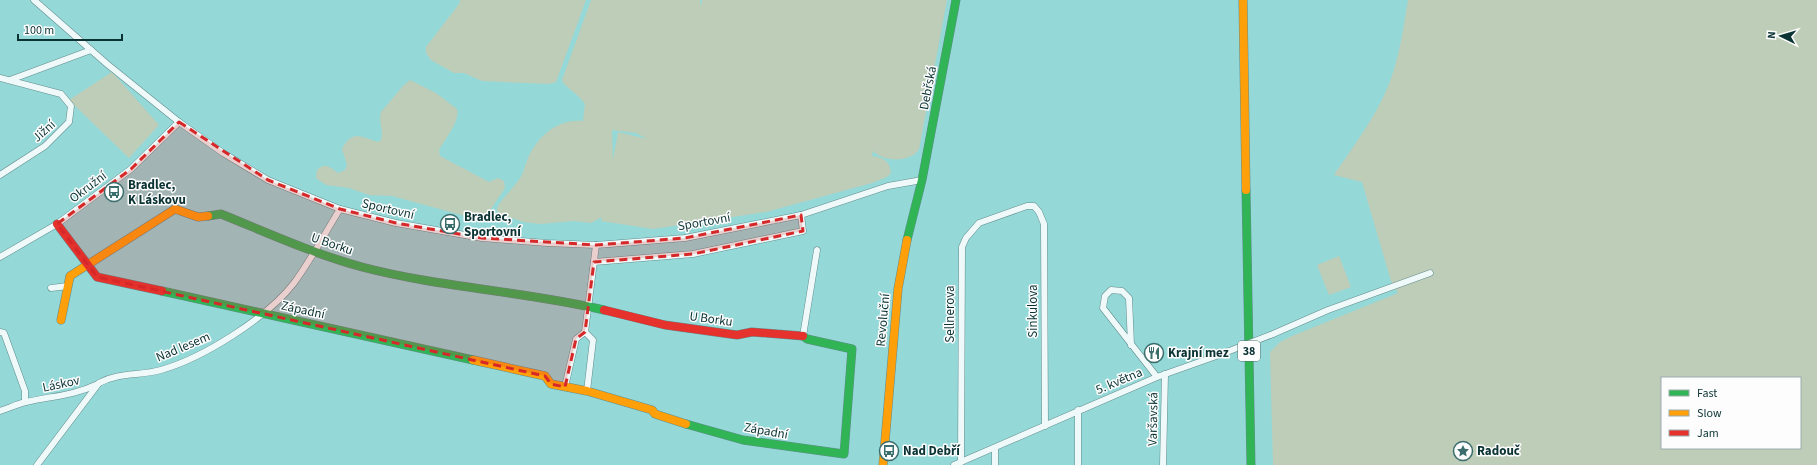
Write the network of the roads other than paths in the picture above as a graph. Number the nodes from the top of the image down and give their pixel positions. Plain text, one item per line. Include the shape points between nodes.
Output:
1 (34, 0) edge
2 (956, 0) edge
3 (1243, 0) edge
4 (91, 50) junction
5 (0, 78) edge
6 (9, 80) junction
7 (179, 122) junction
8 (0, 175) edge
9 (922, 180) junction
10 (1027, 206) joint
11 (340, 209) junction
12 (801, 215) junction
13 (57, 224) junction
14 (596, 245) junction
15 (817, 250) dead end
16 (314, 252) junction
17 (0, 257) edge
18 (594, 262) junction
19 (88, 266) junction
20 (1430, 273) dead end
21 (68, 286) junction
22 (51, 288) dead end
23 (590, 307) junction
24 (262, 314) junction
25 (62, 320) dead end
26 (0, 332) edge
27 (585, 332) junction
28 (803, 336) junction
29 (1132, 345) junction
30 (852, 349) joint
31 (1165, 374) junction
32 (1157, 377) junction
33 (99, 383) junction
34 (565, 387) junction
35 (587, 391) junction
36 (25, 402) junction
37 (1078, 410) junction
38 (0, 411) edge
39 (1045, 426) junction
40 (995, 448) junction
41 (961, 462) junction
42 (37, 465) edge
43 (883, 465) edge
44 (954, 465) edge
45 (995, 465) edge
46 (1078, 465) edge
47 (1163, 465) edge
48 (1251, 465) edge

1 - 4 street, Sportovní
2 - 9 street, Debřská
3 - 48 street, 38
4 - 6 street
4 - 7 street, Sportovní
5 - 6 street, Jižní
6 - 8 street, Jižní via 61,94 71,106 69,122 45,146
7 - 11 street, Sportovní via 268,180
7 - 13 street, Okružní via 131,168
9 - 12 street, Sportovní via 888,186
9 - 43 street, Revoluční via 902,260 898,289
10 - 39 street, Sinkulova via 1034,206 1044,224
10 - 41 street, Sellnerova via 979,223 962,247
11 - 14 street, Sportovní via 396,223 482,238
11 - 16 street, Nad lesem
12 - 14 street, Sportovní via 685,238
12 - 18 street via 803,231 693,254
13 - 17 street, Okružní
13 - 19 street, Západní
14 - 18 street
15 - 28 street
16 - 19 street, U Borku via 221,214 198,216 175,209
16 - 23 street, U Borku via 362,267 411,278
16 - 24 street, Nad lesem via 293,284
18 - 23 street
19 - 21 street via 70,276
19 - 24 street, Západní via 97,277
20 - 31 street, 5. května, bridge
21 - 22 street
21 - 25 street
23 - 27 street
23 - 28 street, U Borku via 665,325 737,335 752,332
24 - 33 street, Nad lesem via 212,349 161,370 110,377
24 - 34 street, Západní via 545,376 551,384
26 - 36 street, Láskov via 4,333 25,391
27 - 34 street via 576,339
27 - 35 street via 593,340
28 - 30 street, U Borku via 807,340
29 - 29 street via 1103,308 1105,296 1111,290 1122,291 1129,298
29 - 32 street
30 - 35 street, Západní via 844,454 743,440
31 - 32 street, 5. května
31 - 47 street, Varšavská
32 - 37 street, 5. května
33 - 36 street, Láskov via 65,396
33 - 42 street
34 - 35 street, Západní
36 - 38 street, Láskov
37 - 39 street, 5. května
37 - 46 street
39 - 40 street, 5. května
40 - 41 street, 5. května
40 - 45 street
41 - 44 street, 5. května

